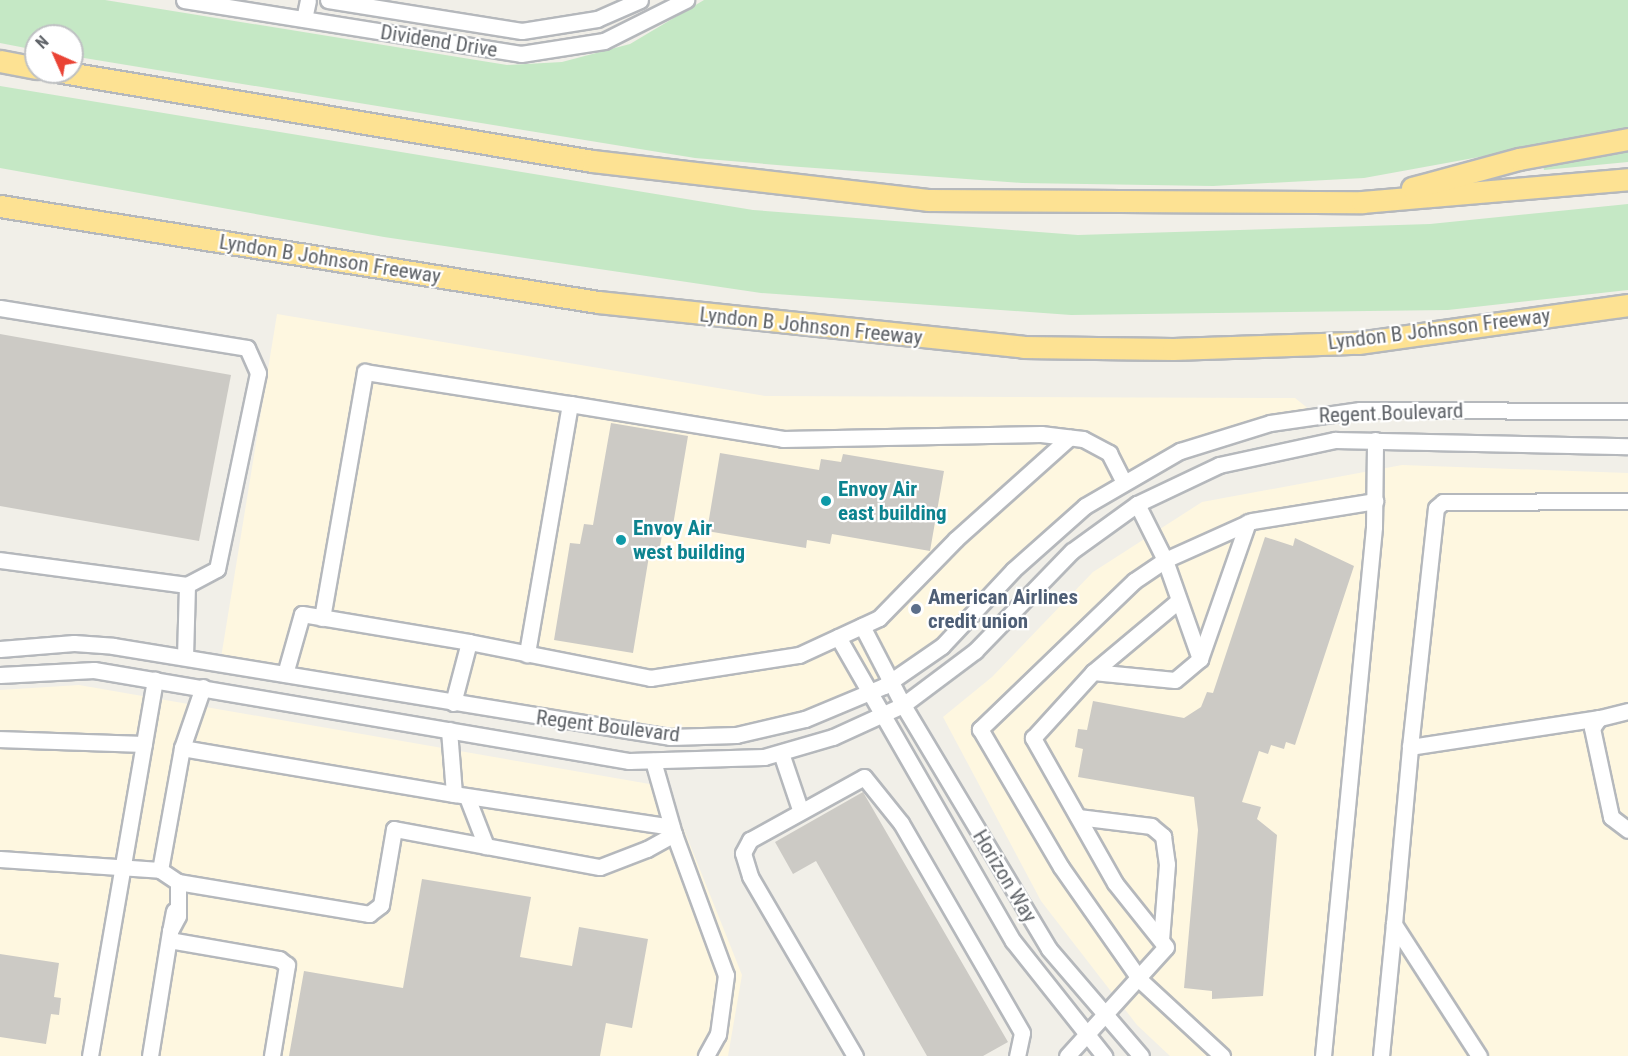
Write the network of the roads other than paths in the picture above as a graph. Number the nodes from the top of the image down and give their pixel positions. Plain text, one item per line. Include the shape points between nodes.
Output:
1 (184, 0) edge
2 (308, 0) edge
3 (328, 0) edge
4 (640, 0) edge
5 (686, 0) edge
6 (304, 19) junction
7 (0, 62) edge
8 (24, 66) edge
9 (84, 76) edge
10 (1628, 139) edge
11 (1628, 179) edge
12 (1362, 202) junction
13 (0, 206) edge
14 (1624, 306) edge
15 (0, 308) edge
16 (570, 404) junction
17 (1628, 411) edge
18 (1069, 438) junction
19 (1375, 440) junction
20 (1628, 446) edge
21 (1123, 481) junction
22 (1375, 501) junction
23 (1628, 501) edge
24 (1137, 504) junction
25 (1248, 522) junction
26 (1, 559) edge
27 (1165, 560) junction
28 (187, 585) junction
29 (1178, 601) junction
30 (322, 618) junction
31 (862, 626) junction
32 (838, 637) junction
33 (469, 642) junction
34 (0, 649) edge
35 (527, 654) junction
36 (185, 657) junction
37 (1200, 659) junction
38 (1093, 672) junction
39 (0, 675) edge
40 (285, 675) junction
41 (155, 680) junction
42 (891, 681) junction
43 (203, 687) junction
44 (870, 693) junction
45 (453, 703) junction
46 (903, 705) junction
47 (1628, 711) edge
48 (884, 715) junction
49 (1599, 718) junction
50 (449, 730) junction
51 (0, 739) edge
52 (144, 744) junction
53 (1410, 747) junction
54 (182, 748) junction
55 (781, 753) junction
56 (653, 761) junction
57 (460, 796) junction
58 (800, 809) junction
59 (1078, 817) junction
60 (1628, 830) edge
61 (673, 831) junction
62 (486, 846) junction
63 (0, 859) edge
64 (123, 864) junction
65 (160, 870) junction
66 (178, 882) junction
67 (1394, 924) junction
68 (169, 935) junction
69 (1161, 940) junction
70 (1140, 980) junction
71 (1106, 1019) junction
72 (1086, 1038) junction
73 (90, 1056) edge
74 (150, 1056) edge
75 (273, 1056) edge
76 (706, 1056) edge
77 (855, 1056) edge
78 (1017, 1056) edge
79 (1067, 1056) edge
80 (1104, 1056) edge
81 (1141, 1056) edge
82 (1222, 1056) edge
83 (1323, 1056) edge
84 (1381, 1056) edge
85 (1479, 1056) edge

1 - 6 street, Dividend Drive
2 - 6 street
3 - 4 street, Dividend Drive via 522,31 597,19
5 - 6 street, Dividend Drive via 604,41 521,54
7 - 8 highway
9 - 12 highway via 592,161 818,191 928,200
10 - 12 highway via 1519,159
11 - 12 highway
13 - 14 highway, Lyndon B Johnson Freeway via 598,302 1023,346 1173,349 1358,343
15 - 28 street via 247,348 258,373 217,569
16 - 18 street via 783,439
16 - 30 street via 365,372
16 - 35 street
17 - 21 street, Regent Boulevard via 1315,414 1180,452
18 - 21 street via 1109,453
18 - 31 street via 956,539 879,618
19 - 20 street, Regent Boulevard
19 - 22 street
19 - 24 street, Regent Boulevard via 1335,440 1248,456 1178,482
21 - 42 street, Regent Boulevard via 1042,542 942,646
22 - 25 street
22 - 83 street
23 - 53 street via 1443,502 1436,508
24 - 27 street
24 - 46 street, Regent Boulevard via 1072,551 956,668
25 - 27 street
25 - 37 street
26 - 28 street
27 - 29 street
27 - 70 street via 1134,580 980,729 1061,867
28 - 36 street
29 - 37 street
29 - 38 street
30 - 33 street
30 - 40 street via 302,614
31 - 32 street
31 - 42 street, Horizon Way
32 - 35 street via 764,664 651,678
32 - 44 street, Horizon Way
33 - 35 street
33 - 45 street
34 - 36 street, Regent Boulevard via 74,643
36 - 40 street, Regent Boulevard
37 - 38 street via 1175,680
38 - 59 street via 1033,738
39 - 41 street, Regent Boulevard via 94,670
40 - 45 street, Regent Boulevard
41 - 43 street, Regent Boulevard
41 - 52 street
42 - 44 street, Regent Boulevard
42 - 46 street, Horizon Way
43 - 50 street, Regent Boulevard
43 - 54 street
44 - 45 street, Regent Boulevard via 805,719 714,736 670,737
44 - 48 street, Horizon Way
46 - 48 street, Regent Boulevard
46 - 71 street, Horizon Way via 1049,949
47 - 49 street
48 - 55 street, Regent Boulevard
48 - 72 street, Horizon Way via 1013,940
49 - 53 street
49 - 60 street via 1592,728 1611,817
50 - 56 street, Regent Boulevard
50 - 57 street
51 - 52 street
52 - 64 street
53 - 67 street
54 - 57 street
54 - 65 street
55 - 56 street, Regent Boulevard via 706,763
55 - 58 street
56 - 61 street
57 - 61 street
57 - 62 street
58 - 77 street via 750,840 743,853 750,876
58 - 78 street via 864,777 876,787 1022,1033
59 - 69 street via 1115,883
59 - 69 street via 1151,826 1163,836 1167,864
61 - 62 street via 600,867
61 - 76 street via 726,975 718,1034
62 - 66 street via 394,829 381,905 369,914
63 - 64 street
64 - 65 street
64 - 73 street
65 - 66 street
66 - 68 street
67 - 84 street
67 - 85 street
68 - 74 street
68 - 75 street via 279,959 287,965
69 - 70 street via 1166,947
70 - 71 street
70 - 82 street
71 - 72 street
71 - 81 street, Horizon Way
72 - 79 street
72 - 80 street, Horizon Way

